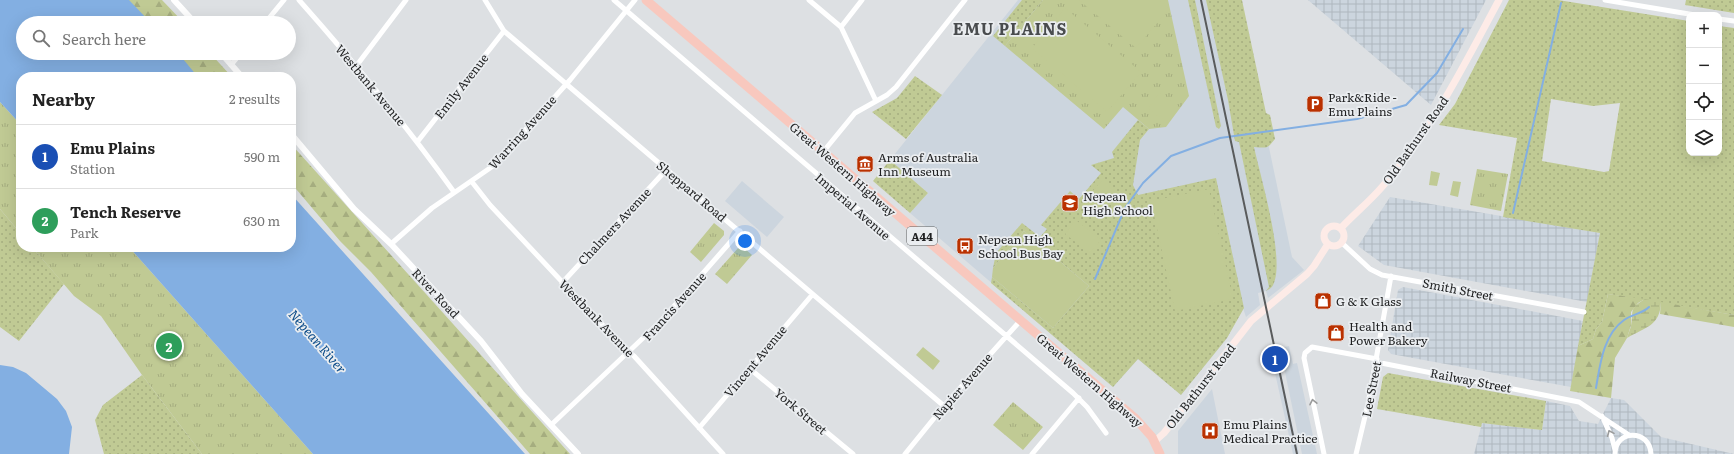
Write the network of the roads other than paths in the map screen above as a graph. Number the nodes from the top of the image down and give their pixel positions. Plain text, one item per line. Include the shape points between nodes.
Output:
1 (174, 0) edge
2 (284, 0) edge
3 (298, 0) edge
4 (406, 0) edge
5 (485, 0) edge
6 (614, 0) edge
7 (635, 0) edge
8 (646, 0) edge
9 (809, 0) edge
10 (862, 0) edge
11 (965, 0) edge
12 (1499, 0) edge
13 (1605, 0) edge
14 (626, 11) junction
15 (1686, 14) edge
16 (189, 16) edge
17 (271, 16) edge
18 (1722, 19) edge
19 (1734, 21) edge
20 (841, 27) junction
21 (504, 31) junction
22 (227, 60) edge
23 (236, 60) edge
24 (232, 65) junction
25 (356, 65) junction
26 (238, 72) edge
27 (567, 83) junction
28 (876, 101) junction
29 (296, 140) edge
30 (418, 142) junction
31 (823, 152) junction
32 (667, 170) junction
33 (472, 182) junction
34 (454, 192) junction
35 (1341, 228) junction
36 (740, 231) junction
37 (1342, 243) junction
38 (391, 244) junction
39 (1328, 244) junction
40 (1391, 276) junction
41 (562, 283) junction
42 (812, 295) junction
43 (1584, 312) dead end
44 (1021, 320) junction
45 (1006, 336) junction
46 (630, 353) junction
47 (1377, 360) junction
48 (750, 368) junction
49 (1079, 398) junction
50 (944, 406) junction
51 (1602, 415) junction
52 (551, 425) junction
53 (699, 428) junction
54 (1106, 433) dead end
55 (1629, 435) junction
56 (1154, 442) junction
57 (1615, 453) edge
58 (578, 454) edge
59 (723, 454) edge
60 (853, 454) edge
61 (905, 454) edge
62 (1032, 454) edge
63 (1160, 454) edge
64 (1324, 454) edge
65 (1356, 454) edge
66 (1651, 454) edge

1 - 16 street
2 - 17 street
3 - 25 street, Westbank Avenue
4 - 25 street
5 - 21 street, Sheppard Road
6 - 14 street, Imperial Avenue
7 - 14 street, Warring Avenue
8 - 31 highway, Great Western Highway / A44
9 - 20 street
10 - 20 street
11 - 28 street via 896,87
12 - 35 main road, Old Bathurst Road via 1429,125 1382,187
13 - 15 street
14 - 27 street, Warring Avenue
14 - 45 street, Imperial Avenue
18 - 19 street
20 - 28 street
21 - 27 street, Sheppard Road
21 - 30 street, Emily Avenue
22 - 24 street
23 - 24 street
24 - 26 street
25 - 30 street, Westbank Avenue
27 - 32 street, Sheppard Road
27 - 33 street, Warring Avenue via 493,166
28 - 31 street via 851,117
29 - 38 street, River Road via 344,198
30 - 34 street, Westbank Avenue
31 - 44 highway, Great Western Highway / A44
32 - 36 street, Sheppard Road
32 - 41 street, Chalmers Avenue
33 - 34 street, Warring Avenue
33 - 41 street, Westbank Avenue
34 - 38 street, Warring Avenue via 429,210
35 - 37 main road via 1344,237
35 - 39 main road via 1332,226 1326,229 1324,237
36 - 42 street, Sheppard Road
36 - 46 street, Francis Avenue via 662,321
37 - 39 main road via 1337,246
37 - 40 street, Smith Street via 1370,269
38 - 52 street, River Road via 481,341 522,394
39 - 56 main road, Old Bathurst Road via 1307,274 1251,321 1164,433
40 - 43 street, Smith Street
40 - 47 street, Lee Street
41 - 46 street, Westbank Avenue
42 - 48 street, Vincent Avenue
42 - 50 street, Sheppard Road
44 - 45 street, Napier Avenue
44 - 56 highway, Great Western Highway / A44 via 1136,419
45 - 49 street, Imperial Avenue
45 - 50 street, Napier Avenue
46 - 52 street, Francis Avenue
46 - 53 street, Westbank Avenue
47 - 51 street, Railway Street via 1565,398 1579,402
64 -> 47 street, Railway Street via 1305,353 1308,348 1314,348
47 - 65 street, Lee Street
48 - 53 street, Vincent Avenue
48 - 60 street, York Street
49 - 54 street, Imperial Avenue
49 - 62 street
50 - 61 street, Napier Avenue
51 - 55 street, Railway Street
57 -> 51 street via 1612,438
52 - 58 street, River Road
53 - 59 street, Westbank Avenue
55 - 57 street via 1619,441
55 - 66 street, Railway Street via 1637,435 1645,440
56 - 63 highway, Great Western Highway / A44

